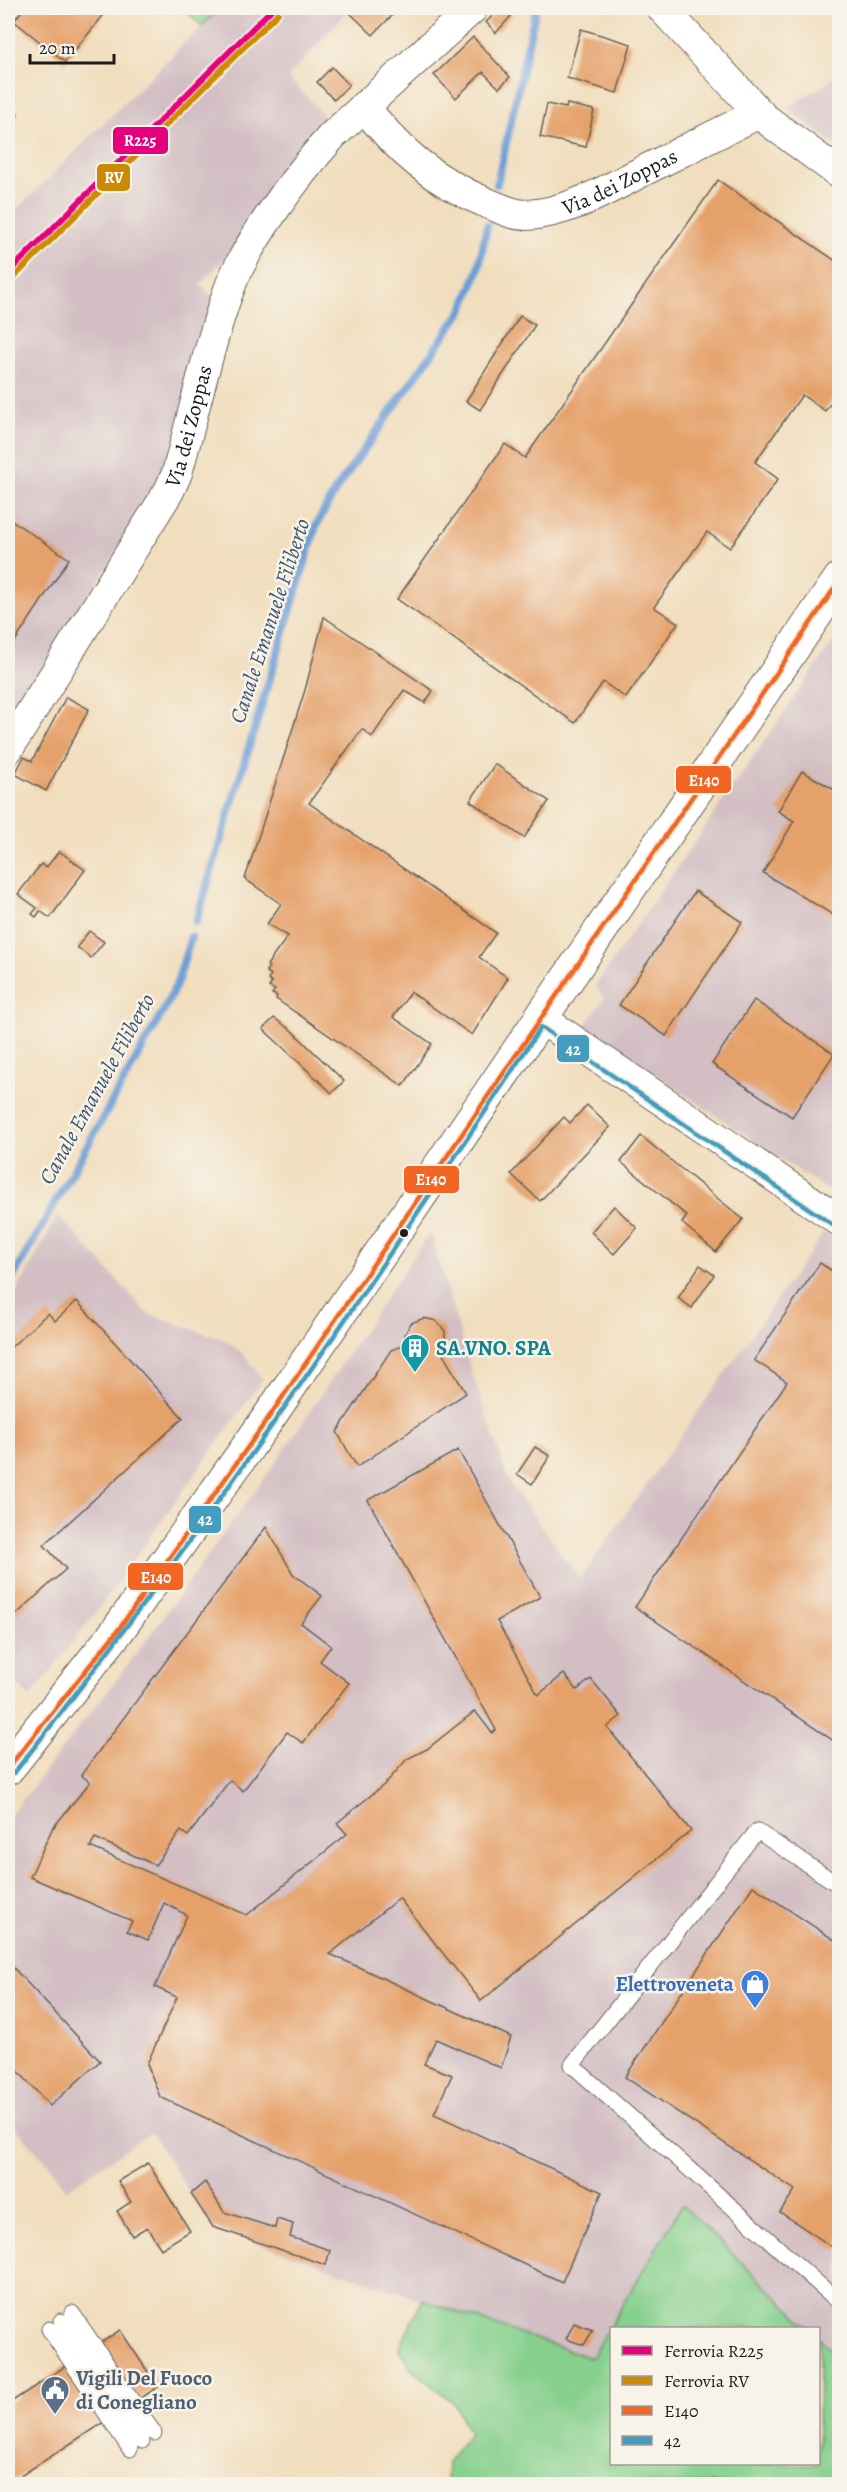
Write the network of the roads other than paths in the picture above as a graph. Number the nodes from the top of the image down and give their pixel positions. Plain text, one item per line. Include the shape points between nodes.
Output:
1 (473, 8) edge
2 (662, 8) edge
3 (364, 105) junction
4 (759, 113) junction
5 (840, 174) edge
6 (840, 579) edge
7 (8, 748) edge
8 (539, 1017) junction
9 (840, 1221) edge
10 (8, 1768) edge
11 (840, 1886) edge
12 (840, 2303) edge
13 (142, 2441) joint

1 - 3 street, Via dei Zoppas
2 - 4 street
3 - 4 street, Via dei Zoppas via 403,152 435,175 478,199 526,215 588,199
3 - 7 street, Via dei Zoppas via 312,158 250,247 228,291 169,491
4 - 5 street
6 - 8 street
8 - 9 street
8 - 10 street via 267,1420 118,1630
11 - 12 lane via 757,1831 572,2065
13 - 13 lane via 61,2321

